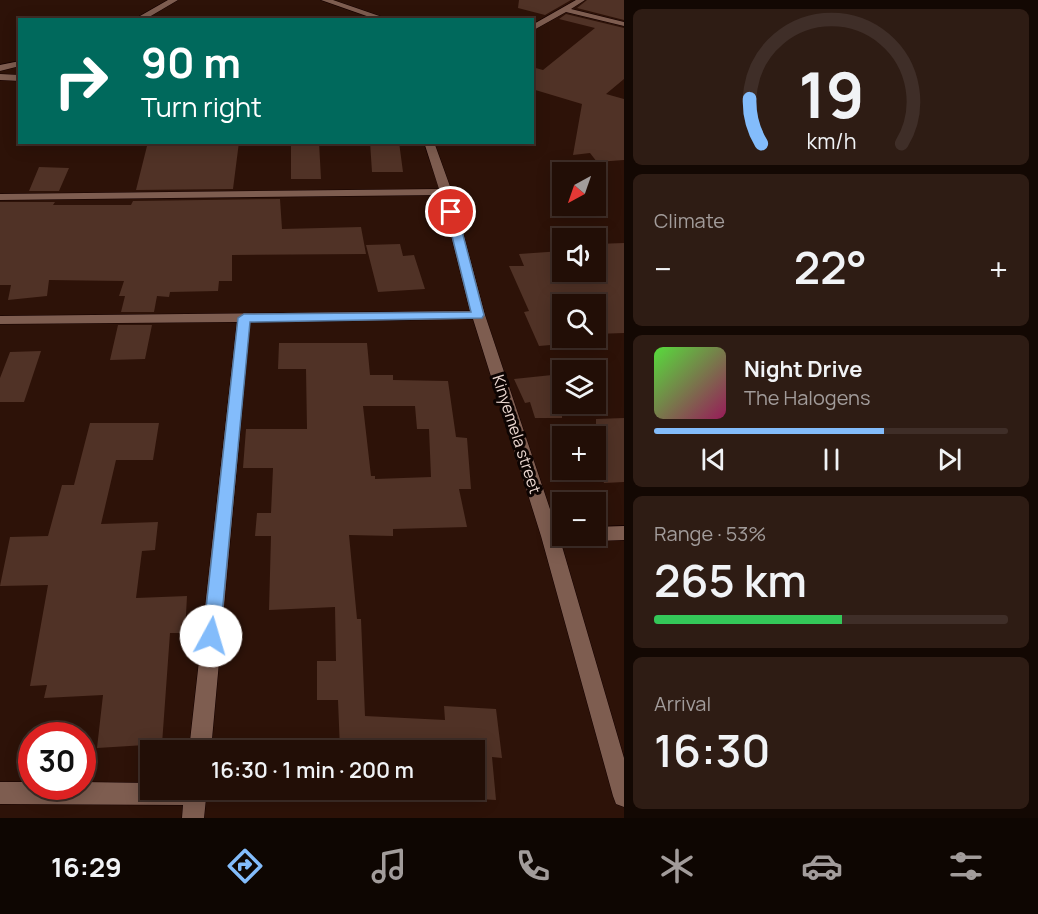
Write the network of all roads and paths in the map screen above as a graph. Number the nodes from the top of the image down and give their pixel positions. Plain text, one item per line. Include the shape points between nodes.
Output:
1 (174, 0) edge
2 (326, 0) edge
3 (581, 0) edge
4 (566, 10) junction
5 (141, 18) edge
6 (381, 18) edge
7 (624, 24) edge
8 (534, 28) edge
9 (18, 64) edge
10 (0, 68) edge
11 (0, 77) edge
12 (18, 78) edge
13 (430, 144) edge
14 (446, 192) junction
15 (0, 197) edge
16 (478, 315) junction
17 (244, 318) junction
18 (0, 320) edge
19 (552, 525) edge
20 (624, 533) edge
21 (606, 534) edge
22 (559, 546) edge
23 (201, 740) edge
24 (140, 792) edge
25 (0, 793) edge
26 (624, 796) edge
27 (195, 800) edge
28 (194, 818) edge

1 - 5 street
2 - 6 street
3 - 4 street
4 - 7 street
4 - 8 street
9 - 10 street
11 - 12 street
13 - 14 street, Kinyemela street
14 - 15 street
14 - 16 street, Kinyemela street
16 - 17 street
16 - 19 street, Kinyemela street
17 - 18 street
17 - 23 street
20 - 21 street
22 - 26 street, Kinyemela street
24 - 25 street
27 - 28 street

